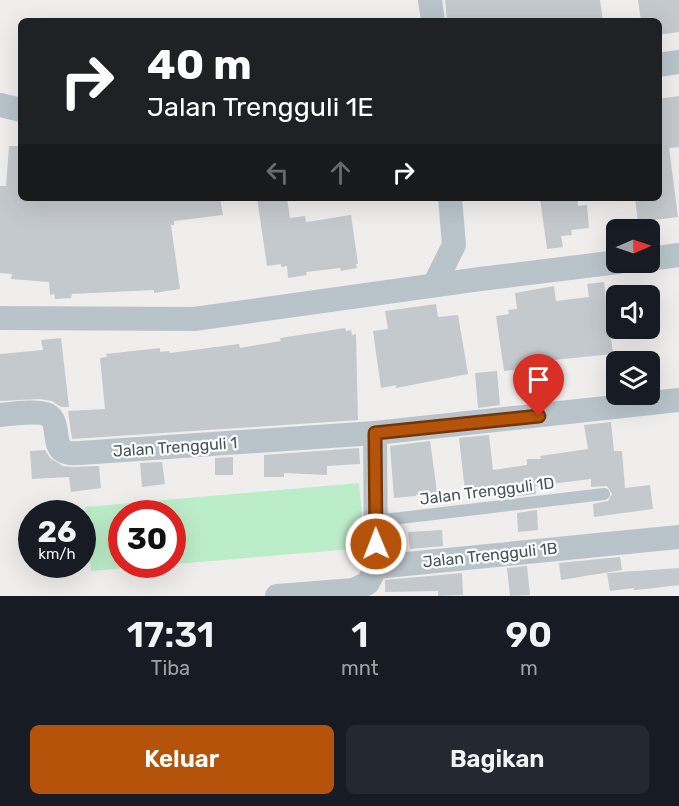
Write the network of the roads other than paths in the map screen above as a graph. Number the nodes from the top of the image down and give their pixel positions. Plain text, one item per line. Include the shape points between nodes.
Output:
1 (430, 0) edge
2 (433, 18) edge
3 (679, 62) edge
4 (662, 64) edge
5 (0, 105) edge
6 (18, 109) edge
7 (450, 201) edge
8 (454, 245) junction
9 (679, 255) edge
10 (660, 258) edge
11 (606, 263) edge
12 (480, 279) junction
13 (434, 285) junction
14 (0, 318) edge
15 (679, 400) edge
16 (0, 415) edge
17 (375, 433) junction
18 (603, 494) dead end
19 (375, 521) junction
20 (679, 537) edge
21 (371, 582) edge
22 (277, 596) edge

1 - 2 street
3 - 4 street
5 - 6 street
7 - 8 street
8 - 12 street
8 - 13 street
9 - 10 street
11 - 12 street
12 - 13 street
13 - 14 street via 194,319
15 - 17 street
16 - 17 street, Jalan Trengguli 1 via 48,415 62,450 81,453
17 - 19 street
18 - 19 lane, Jalan Trengguli 1D
19 - 21 street
20 - 21 street, Jalan Trengguli 1B
21 - 22 street, Jalan Trengguli 1B via 354,590

